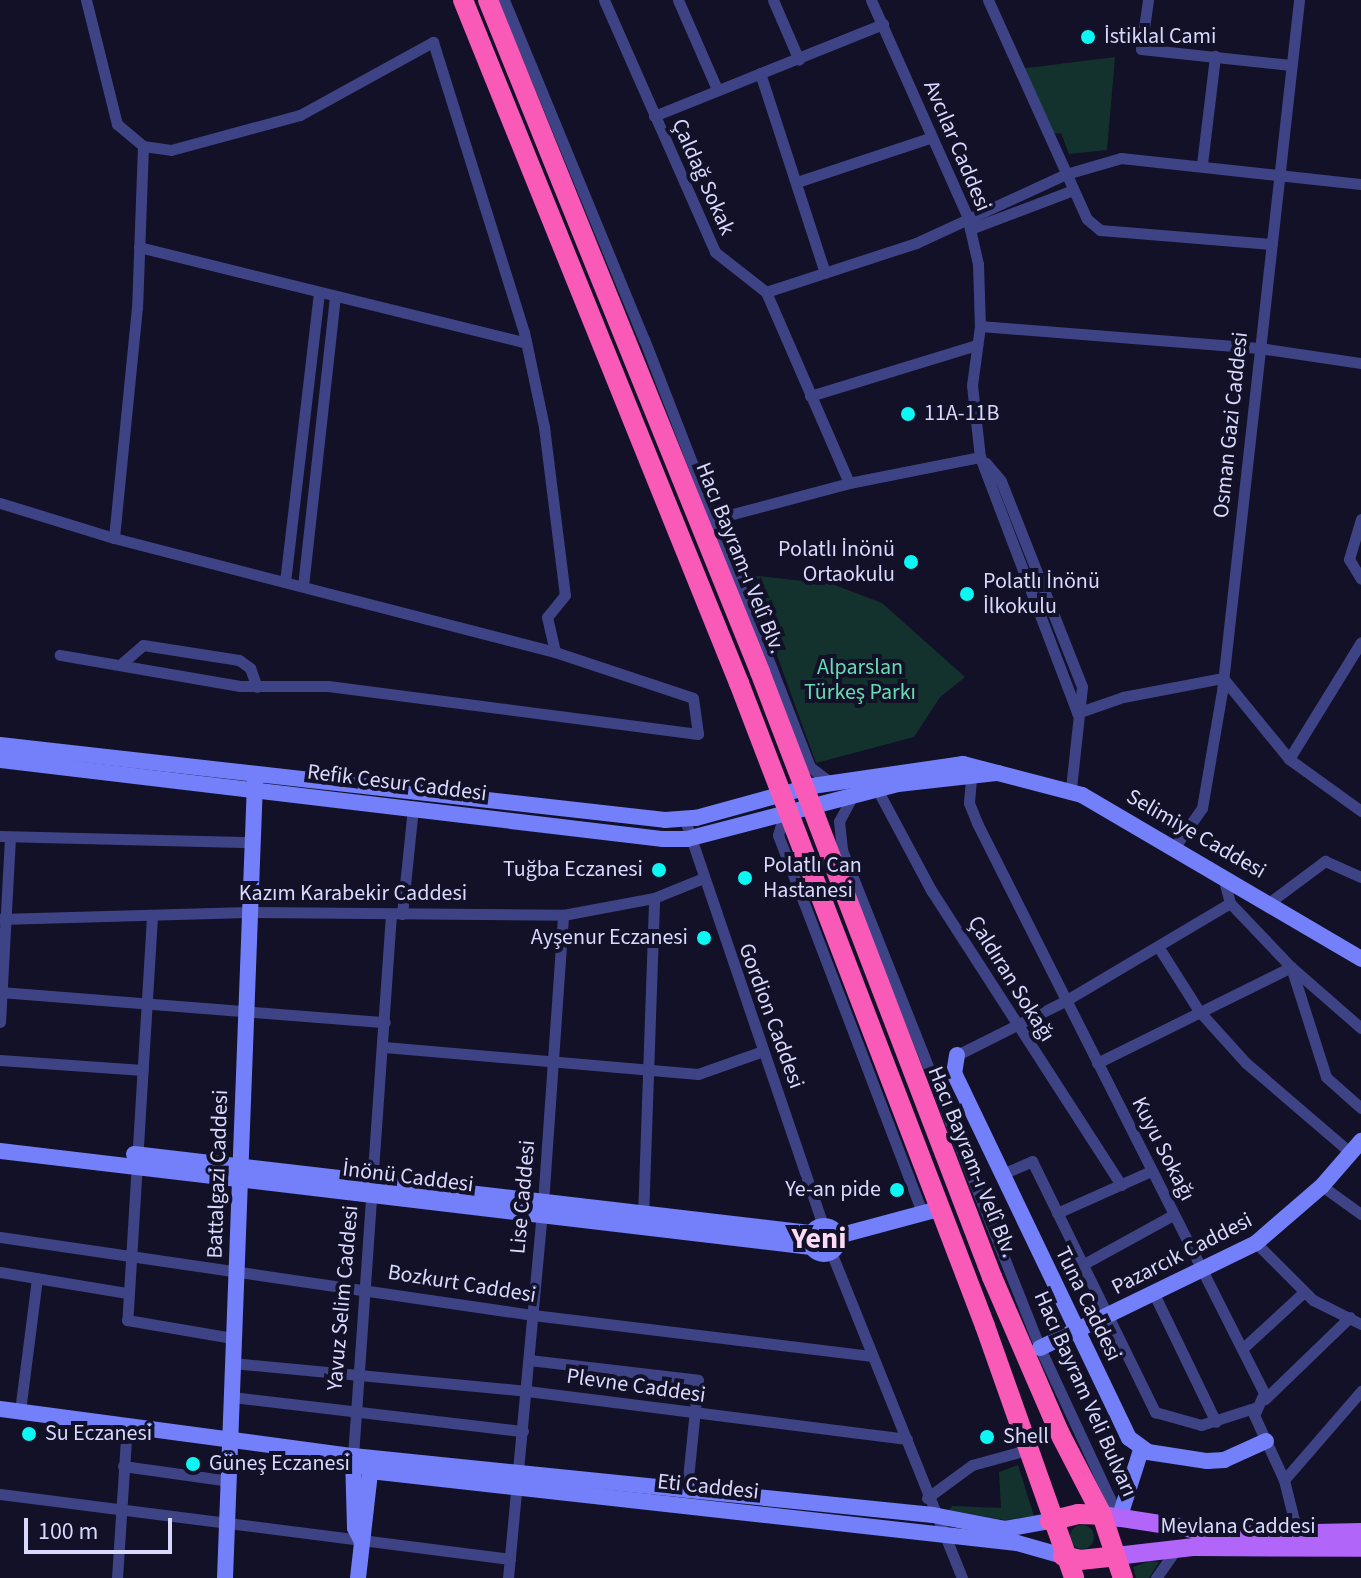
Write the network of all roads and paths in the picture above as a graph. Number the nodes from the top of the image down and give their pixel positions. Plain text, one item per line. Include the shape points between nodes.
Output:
1 (86, 0) edge
2 (463, 0) edge
3 (488, 0) edge
4 (504, 0) edge
5 (604, 0) edge
6 (678, 0) edge
7 (773, 0) edge
8 (871, 0) edge
9 (988, 0) edge
10 (1148, 0) edge
11 (1299, 0) edge
12 (883, 24) junction
13 (1215, 56) junction
14 (799, 60) junction
15 (1291, 65) junction
16 (760, 73) junction
17 (716, 87) junction
18 (654, 116) junction
19 (932, 137) junction
20 (143, 146) junction
21 (1202, 164) junction
22 (1279, 173) junction
23 (1066, 174) junction
24 (797, 182) junction
25 (1361, 184) edge
26 (1073, 190) junction
27 (967, 216) junction
28 (970, 229) junction
29 (1271, 244) junction
30 (139, 247) junction
31 (825, 273) junction
32 (319, 292) junction
33 (766, 292) junction
34 (335, 296) junction
35 (980, 326) junction
36 (526, 343) junction
37 (977, 345) junction
38 (1259, 348) junction
39 (1361, 363) edge
40 (810, 396) junction
41 (980, 457) junction
42 (849, 483) junction
43 (0, 503) edge
44 (729, 515) dead end
45 (1361, 519) edge
46 (114, 538) junction
47 (1361, 579) edge
48 (285, 582) junction
49 (303, 586) junction
50 (1361, 642) edge
51 (555, 652) junction
52 (60, 655) dead end
53 (120, 665) junction
54 (1223, 678) junction
55 (257, 687) junction
56 (1077, 713) junction
57 (0, 745) edge
58 (1289, 759) junction
59 (0, 760) edge
60 (999, 773) junction
61 (971, 779) junction
62 (255, 780) junction
63 (830, 783) junction
64 (877, 789) junction
65 (1071, 789) junction
66 (853, 795) junction
67 (806, 796) junction
68 (782, 803) junction
69 (413, 807) junction
70 (1361, 811) edge
71 (685, 820) junction
72 (5, 836) edge
73 (687, 839) junction
74 (253, 842) junction
75 (1176, 845) junction
76 (1222, 873) junction
77 (1361, 877) edge
78 (701, 879) junction
79 (654, 898) junction
80 (1270, 902) junction
81 (1230, 903) junction
82 (248, 912) junction
83 (397, 914) junction
84 (563, 915) junction
85 (152, 917) junction
86 (4, 919) edge
87 (1159, 948) junction
88 (1361, 959) edge
89 (1291, 967) junction
90 (1, 992) edge
91 (146, 1000) junction
92 (1065, 1001) junction
93 (1199, 1011) junction
94 (245, 1012) junction
95 (0, 1022) edge
96 (385, 1022) junction
97 (1015, 1025) junction
98 (1361, 1028) edge
99 (384, 1047) junction
100 (763, 1051) junction
101 (957, 1055) joint
102 (0, 1060) edge
103 (1097, 1063) junction
104 (554, 1065) junction
105 (143, 1070) junction
106 (651, 1071) junction
107 (929, 1094) junction
108 (1361, 1108) edge
109 (0, 1140) edge
110 (1356, 1147) edge
111 (0, 1151) edge
112 (137, 1160) junction
113 (1151, 1171) junction
114 (243, 1172) junction
115 (1002, 1174) junction
116 (1121, 1185) junction
117 (1322, 1186) junction
118 (375, 1189) junction
119 (542, 1209) junction
120 (930, 1211) junction
121 (1057, 1213) junction
122 (1361, 1214) edge
123 (1173, 1215) junction
124 (643, 1221) junction
125 (815, 1235) junction
126 (0, 1237) edge
127 (1256, 1243) junction
128 (834, 1244) junction
129 (131, 1256) junction
130 (1082, 1265) junction
131 (1205, 1270) junction
132 (236, 1271) junction
133 (0, 1272) edge
134 (37, 1278) junction
135 (366, 1290) junction
136 (127, 1293) junction
137 (1303, 1293) junction
138 (1154, 1294) junction
139 (533, 1315) junction
140 (1108, 1317) junction
141 (1350, 1317) junction
142 (1361, 1324) edge
143 (1077, 1331) junction
144 (232, 1338) junction
145 (1040, 1348) junction
146 (1242, 1349) junction
147 (871, 1356) junction
148 (529, 1360) junction
149 (232, 1363) junction
150 (358, 1374) junction
151 (527, 1391) junction
152 (1361, 1391) edge
153 (232, 1397) junction
154 (1265, 1399) junction
155 (1254, 1408) junction
156 (0, 1409) edge
157 (356, 1410) junction
158 (20, 1411) junction
159 (696, 1415) junction
160 (1216, 1422) junction
161 (127, 1423) junction
162 (523, 1431) junction
163 (1069, 1435) junction
164 (233, 1439) junction
165 (907, 1439) junction
166 (1266, 1441) junction
167 (1027, 1450) junction
168 (1141, 1450) junction
169 (353, 1456) junction
170 (371, 1464) junction
171 (123, 1466) junction
172 (1284, 1480) junction
173 (230, 1481) junction
174 (518, 1482) junction
175 (687, 1489) junction
176 (0, 1494) edge
177 (927, 1498) junction
178 (120, 1510) junction
179 (933, 1515) junction
180 (228, 1522) junction
181 (1110, 1522) junction
182 (1361, 1532) edge
183 (943, 1536) junction
184 (1298, 1537) junction
185 (1057, 1539) junction
186 (361, 1540) junction
187 (1361, 1548) edge
188 (1177, 1549) junction
189 (1116, 1556) junction
190 (510, 1559) junction
191 (117, 1578) edge
192 (225, 1578) edge
193 (358, 1578) edge
194 (508, 1578) edge
195 (962, 1578) edge
196 (1074, 1578) edge
197 (1123, 1578) edge
198 (1156, 1578) edge

1 - 20 street via 117,124
2 - 68 highway
3 - 67 highway, Hacı Bayram-ı Velî Blv.
4 - 63 street via 644,339 810,767
5 - 18 street, Çaldağ Sokak
6 - 17 street
7 - 14 street
8 - 12 street, Avcılar Caddesi
9 - 23 street
10 - 13 street via 1141,49
11 - 15 street, Osman Gazi Caddesi
12 - 14 street
12 - 19 street, Avcılar Caddesi
13 - 15 street
13 - 21 street
14 - 16 street
15 - 22 street, Osman Gazi Caddesi
16 - 17 street
16 - 24 street
17 - 18 street
18 - 33 street, Çaldağ Sokak via 715,252
19 - 24 street
19 - 27 street, Avcılar Caddesi
20 - 30 street
20 - 36 street via 171,150 300,115 433,42
21 - 22 street
21 - 23 street via 1121,158
22 - 25 street
22 - 29 street, Osman Gazi Caddesi
23 - 26 street
23 - 27 street
24 - 31 street
26 - 28 street
26 - 29 street via 1087,219 1100,230
27 - 28 street, Avcılar Caddesi
27 - 31 street via 916,243
28 - 35 street, Avcılar Caddesi via 978,264
29 - 38 street, Osman Gazi Caddesi
30 - 32 street
30 - 46 street
31 - 33 street
32 - 34 street
32 - 48 street
33 - 40 street, Çaldağ Sokak
34 - 36 street
34 - 49 street
35 - 37 street, Avcılar Caddesi
35 - 38 street
36 - 51 street via 544,427 565,595 547,617
37 - 40 street
37 - 41 street, Avcılar Caddesi via 972,385
38 - 39 street
38 - 54 street, Osman Gazi Caddesi
40 - 42 street, Çaldağ Sokak
41 - 42 street
41 - 56 street, Avcılar Caddesi
42 - 44 street
43 - 46 street
45 - 47 street via 1349,559
46 - 48 street
48 - 49 street
49 - 51 street
50 - 58 street
51 - 55 street via 693,698 698,734 328,686
52 - 53 street
53 - 55 street
53 - 55 street via 143,645 239,660 250,668
54 - 56 street via 1123,697
54 - 58 street
54 - 75 street, Osman Gazi Caddesi via 1202,808
56 - 65 street, Avcılar Caddesi
57 - 62 street, Refik Cesur Caddesi
58 - 70 street
59 - 62 street, Refik Cesur Caddesi
60 - 61 street, Selimiye Caddesi
60 - 63 street, Selimiye Caddesi via 951,763
60 - 65 street, Selimiye Caddesi
61 - 64 street, Selimiye Caddesi
61 - 92 street, Kuyu Sokağı via 972,813
62 - 69 street, Refik Cesur Caddesi
62 - 71 street, Refik Cesur Caddesi
62 - 74 street, Battalgazi Caddesi
63 - 67 street, Selimiye Caddesi
64 - 66 street, Selimiye Caddesi
64 - 97 street, Çaldıran Sokağı via 922,875
65 - 75 street, Selimiye Caddesi
66 - 67 street, Selimiye Caddesi
66 - 107 street, Hacı Bayram Veli Bulvarı via 839,821 842,850
67 - 68 street
67 - 107 highway, Hacı Bayram-ı Velî Blv.
68 - 71 street, Refik Cesur Caddesi
68 - 73 street, Refik Cesur Caddesi
68 - 120 highway
69 - 73 street, Refik Cesur Caddesi
69 - 83 street, Yavuz Selim Caddesi
71 - 73 street, Gordion Caddesi
72 - 74 street
72 - 86 street
73 - 78 street, Gordion Caddesi
74 - 82 street, Battalgazi Caddesi
75 - 76 street, Selimiye Caddesi
76 - 80 street, Selimiye Caddesi
76 - 81 street
77 - 80 street via 1325,861
78 - 79 street, Kazım Karabekir Caddesi
78 - 100 street, Gordion Caddesi
79 - 84 street, Kazım Karabekir Caddesi
79 - 106 street
80 - 88 street, Selimiye Caddesi
81 - 87 street
81 - 89 street
82 - 83 street, Kazım Karabekir Caddesi
82 - 85 street, Kazım Karabekir Caddesi
82 - 94 street, Battalgazi Caddesi
83 - 84 street, Kazım Karabekir Caddesi
83 - 96 street, Yavuz Selim Caddesi
84 - 104 street, Lise Caddesi
85 - 86 street, Kazım Karabekir Caddesi
85 - 91 street
86 - 90 street
87 - 92 street
87 - 93 street
89 - 93 street
89 - 98 street
89 - 108 street via 1326,1077
90 - 91 street
90 - 95 street
91 - 94 street
91 - 105 street
92 - 97 street
92 - 103 street, Kuyu Sokağı
93 - 103 street
93 - 110 street via 1246,1063
94 - 96 street
94 - 114 street, Battalgazi Caddesi
96 - 99 street, Yavuz Selim Caddesi
97 - 101 street
97 - 116 street, Çaldıran Sokağı
99 - 104 street
99 - 118 street, Yavuz Selim Caddesi
100 - 106 street via 698,1074
100 - 125 street, Gordion Caddesi
101 - 115 street, Tuna Caddesi via 954,1073
102 - 105 street
103 - 113 street, Kuyu Sokağı
104 - 106 street
104 - 119 street, Lise Caddesi
105 - 112 street
106 - 124 street
107 - 145 street, Hacı Bayram Veli Bulvarı
107 - 163 highway, Hacı Bayram-ı Velî Blv.
109 - 112 street, İnönü Caddesi
110 - 117 street, Pazarcık Caddesi
111 - 112 street, İnönü Caddesi
112 - 114 street, İnönü Caddesi
112 - 129 street
113 - 116 street
113 - 123 street, Kuyu Sokağı
114 - 118 street, İnönü Caddesi
114 - 132 street, Battalgazi Caddesi
115 - 121 street via 1032,1161
115 - 143 street, Tuna Caddesi
116 - 121 street
117 - 122 street
117 - 127 street, Pazarcık Caddesi
118 - 119 street, İnönü Caddesi
118 - 135 street, Yavuz Selim Caddesi
119 - 124 street, İnönü Caddesi
119 - 139 street, Lise Caddesi
120 - 128 street
120 - 167 highway
121 - 130 street
123 - 130 street
123 - 131 street, Kuyu Sokağı
124 - 125 street, İnönü Caddesi
125 - 128 street
125 - 128 street, İnönü Caddesi via 822,1254
126 - 129 street, Bozkurt Caddesi
127 - 131 street, Pazarcık Caddesi
127 - 137 street
128 - 147 street
129 - 132 street, Bozkurt Caddesi
129 - 136 street
130 - 140 street
131 - 138 street, Pazarcık Caddesi
131 - 146 street, Kuyu Sokağı
132 - 135 street, Bozkurt Caddesi
132 - 144 street, Battalgazi Caddesi
133 - 134 street
134 - 136 street
134 - 158 street
135 - 139 street, Bozkurt Caddesi
135 - 150 street, Yavuz Selim Caddesi
136 - 144 street via 127,1320
137 - 141 street
137 - 146 street
138 - 140 street, Pazarcık Caddesi
138 - 160 street
139 - 147 street, Bozkurt Caddesi
139 - 148 street, Lise Caddesi
140 - 143 street, Pazarcık Caddesi
140 - 160 street via 1155,1412 1194,1424
141 - 142 street
141 - 154 street
143 - 145 street, Pazarcık Caddesi
143 - 168 street, Tuna Caddesi via 1129,1438
144 - 149 street, Battalgazi Caddesi
145 - 163 street, Hacı Bayram Veli Bulvarı
146 - 154 street, Kuyu Sokağı
147 - 165 street
148 - 151 street, Lise Caddesi
148 - 159 street via 698,1380
149 - 150 street, Plevne Caddesi
149 - 153 street, Battalgazi Caddesi
150 - 151 street, Plevne Caddesi
150 - 157 street, Yavuz Selim Caddesi
151 - 159 street, Plevne Caddesi
151 - 162 street, Lise Caddesi
152 - 172 street
153 - 157 street
153 - 164 street, Battalgazi Caddesi
154 - 155 street
155 - 160 street
155 - 166 street
156 - 158 street, Eti Caddesi
157 - 162 street
157 - 169 street, Yavuz Selim Caddesi
158 - 161 street, Eti Caddesi
159 - 165 street, Plevne Caddesi
159 - 175 street
161 - 164 street, Eti Caddesi
161 - 171 street
162 - 174 street, Lise Caddesi
163 - 181 highway, Hacı Bayram-ı Velî Blv.
164 - 169 street, Eti Caddesi
164 - 173 street, Battalgazi Caddesi
165 - 177 street
166 - 168 street via 1216,1461
166 - 172 street
167 - 177 street via 972,1465
167 - 185 highway
168 - 181 street
169 - 170 street, Eti Caddesi
169 - 186 street, Yavuz Selim Caddesi via 355,1528
170 - 174 street, Eti Caddesi
170 - 186 street, Yavuz Selim Caddesi via 367,1529
171 - 173 street
171 - 178 street
172 - 184 street
173 - 180 street, Battalgazi Caddesi
174 - 175 street, Eti Caddesi
174 - 183 street, Eti Caddesi
174 - 190 street, Lise Caddesi
175 - 179 street, Eti Caddesi
176 - 178 street
177 - 179 street
178 - 180 street
178 - 191 street
179 - 183 street
179 - 185 street, Eti Caddesi
180 - 186 street
180 - 192 street, Battalgazi Caddesi
181 - 184 main road, Mevlana Caddesi
181 - 185 highway via 1078,1514
181 - 189 highway, Hacı Bayram-ı Velî Blv.
182 - 184 main road, Mevlana Caddesi
183 - 185 street, Eti Caddesi via 1017,1543
183 - 195 street
185 - 189 highway via 1080,1560
185 - 196 highway
186 - 190 street
186 - 193 street, Yavuz Selim Caddesi
187 - 188 main road, Mevlana Caddesi
188 - 189 main road, Mevlana Caddesi
188 - 198 street
189 - 197 highway, Hacı Bayram-ı Velî Blv.
190 - 194 street, Lise Caddesi

